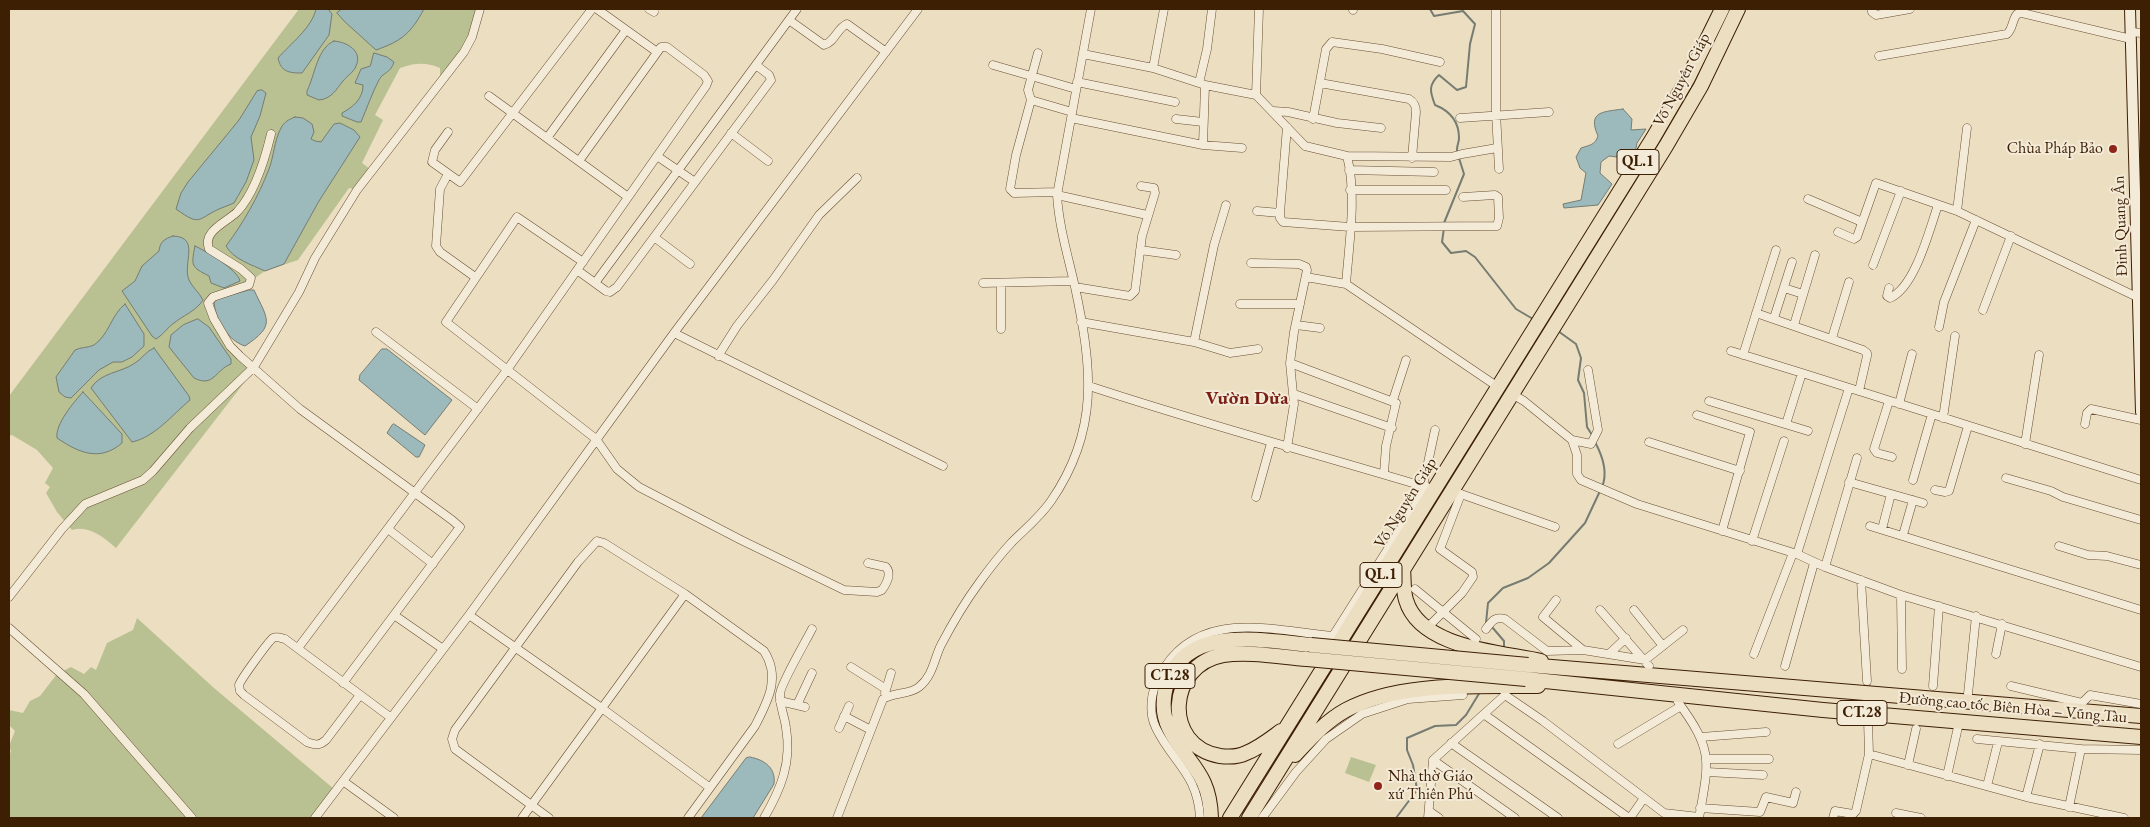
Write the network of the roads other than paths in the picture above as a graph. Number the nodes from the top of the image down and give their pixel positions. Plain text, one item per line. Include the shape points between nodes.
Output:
1 (480, 9) edge
2 (592, 9) edge
3 (597, 9) edge
4 (798, 9) edge
5 (918, 9) edge
6 (1091, 9) edge
7 (1164, 9) edge
8 (1212, 9) edge
9 (1259, 9) edge
10 (1496, 9) edge
11 (1722, 9) edge
12 (1738, 9) edge
13 (1872, 9) edge
14 (2130, 9) edge
15 (1911, 11) edge
16 (789, 20) junction
17 (626, 30) junction
18 (2134, 35) edge
19 (657, 52) junction
20 (886, 52) junction
21 (1038, 53) dead end
22 (1083, 54) junction
23 (1879, 56) dead end
24 (1440, 62) dead end
25 (756, 65) junction
26 (993, 65) dead end
27 (1153, 68) junction
28 (1031, 76) junction
29 (1320, 83) junction
30 (1202, 84) junction
31 (1077, 85) junction
32 (1256, 95) junction
33 (489, 96) dead end
34 (1030, 100) junction
35 (1175, 102) dead end
36 (1273, 111) junction
37 (1549, 112) dead end
38 (513, 113) junction
39 (1071, 115) junction
40 (1496, 116) junction
41 (1460, 118) dead end
42 (1176, 119) dead end
43 (1313, 119) junction
44 (1204, 122) junction
45 (1287, 127) junction
46 (1381, 128) dead end
47 (1967, 128) dead end
48 (448, 132) dead end
49 (731, 133) junction
50 (270, 134) dead end
51 (2137, 137) edge
52 (547, 138) junction
53 (1203, 145) junction
54 (1242, 148) dead end
55 (1497, 148) junction
56 (657, 156) junction
57 (1347, 156) junction
58 (1412, 158) junction
59 (768, 160) dead end
60 (579, 161) junction
61 (1499, 169) dead end
62 (678, 170) junction
63 (1349, 170) junction
64 (1434, 172) dead end
65 (448, 174) junction
66 (857, 178) dead end
67 (695, 182) junction
68 (1141, 186) dead end
69 (1350, 190) junction
70 (1446, 190) dead end
71 (1901, 191) junction
72 (1057, 193) junction
73 (2138, 196) edge
74 (628, 197) junction
75 (1463, 197) dead end
76 (1808, 199) dead end
77 (1226, 205) dead end
78 (1938, 205) junction
79 (1257, 211) dead end
80 (1957, 211) junction
81 (1280, 213) junction
82 (1147, 215) junction
83 (1976, 220) junction
84 (1862, 222) junction
85 (1350, 227) junction
86 (1838, 232) dead end
87 (2011, 236) junction
88 (654, 237) junction
89 (1140, 250) junction
90 (1776, 250) dead end
91 (1176, 255) dead end
92 (1815, 256) dead end
93 (583, 262) junction
94 (1792, 262) dead end
95 (1251, 263) dead end
96 (690, 264) dead end
97 (1872, 265) dead end
98 (2140, 269) edge
99 (577, 270) junction
100 (475, 277) junction
101 (1306, 278) junction
102 (1849, 282) dead end
103 (595, 283) junction
104 (1001, 283) junction
105 (983, 284) dead end
106 (1074, 284) junction
107 (1346, 284) junction
108 (1784, 288) junction
109 (1889, 288) dead end
110 (2140, 291) edge
111 (1803, 294) junction
112 (1240, 304) dead end
113 (1300, 304) junction
114 (1984, 310) dead end
115 (1756, 313) junction
116 (1774, 318) junction
117 (1081, 322) junction
118 (1794, 324) junction
119 (1296, 325) junction
120 (1320, 328) dead end
121 (1939, 328) dead end
122 (1001, 329) dead end
123 (376, 332) dead end
124 (674, 333) junction
125 (1955, 336) dead end
126 (1832, 338) junction
127 (1194, 342) junction
128 (1258, 349) dead end
129 (1731, 351) dead end
130 (1912, 354) dead end
131 (1743, 355) junction
132 (2039, 355) dead end
133 (718, 356) junction
134 (1406, 360) dead end
135 (1290, 363) junction
136 (254, 367) junction
137 (507, 370) junction
138 (1588, 370) dead end
139 (1802, 373) junction
140 (1089, 386) junction
141 (1498, 387) junction
142 (1849, 388) junction
143 (1859, 390) junction
144 (1294, 394) junction
145 (1512, 394) junction
146 (1392, 400) junction
147 (1709, 401) dead end
148 (1889, 401) junction
149 (1899, 404) junction
150 (478, 409) junction
151 (2141, 412) edge
152 (1932, 414) junction
153 (1697, 415) dead end
154 (1943, 418) junction
155 (2141, 420) edge
156 (1786, 424) junction
157 (2085, 424) dead end
158 (1968, 426) junction
159 (1392, 428) junction
160 (1436, 430) dead end
161 (1808, 431) dead end
162 (596, 439) junction
163 (1572, 440) junction
164 (1784, 441) dead end
165 (1649, 442) dead end
166 (1271, 443) junction
167 (2025, 444) junction
168 (1287, 448) junction
169 (1892, 457) dead end
170 (1856, 458) dead end
171 (943, 466) dead end
172 (1740, 471) junction
173 (1384, 473) junction
174 (2006, 478) dead end
175 (1912, 480) dead end
176 (2141, 480) edge
177 (1849, 482) junction
178 (1428, 487) junction
179 (1935, 490) dead end
180 (415, 493) junction
181 (1456, 493) junction
182 (1891, 494) junction
183 (1256, 497) dead end
184 (1913, 500) junction
185 (1923, 503) dead end
186 (2141, 520) edge
187 (1870, 526) dead end
188 (1554, 527) dead end
189 (388, 529) junction
190 (1882, 529) junction
191 (1722, 531) junction
192 (1904, 535) junction
193 (1752, 541) junction
194 (2059, 546) dead end
195 (1795, 554) junction
196 (868, 563) dead end
197 (1814, 563) junction
198 (433, 564) junction
199 (2141, 565) edge
200 (1825, 567) junction
201 (1403, 569) junction
202 (1861, 580) junction
203 (1416, 589) dead end
204 (685, 594) junction
205 (1901, 595) junction
206 (9, 597) edge
207 (1556, 600) dead end
208 (1939, 606) junction
209 (1600, 610) dead end
210 (1634, 610) dead end
211 (2141, 610) edge
212 (1444, 611) junction
213 (394, 615) junction
214 (469, 615) junction
215 (1976, 616) junction
216 (1432, 624) dead end
217 (2002, 624) junction
218 (1488, 626) dead end
219 (9, 628) edge
220 (812, 629) dead end
221 (1683, 630) dead end
222 (1626, 638) junction
223 (1480, 644) junction
224 (1663, 646) junction
225 (516, 647) junction
226 (298, 648) junction
227 (443, 649) junction
228 (1583, 650) junction
229 (1610, 653) junction
230 (1754, 654) dead end
231 (1996, 654) dead end
232 (1647, 663) junction
233 (851, 666) dead end
234 (1785, 666) dead end
235 (2141, 667) edge
236 (1902, 669) dead end
237 (1585, 670) junction
238 (1527, 672) junction
239 (812, 673) dead end
240 (891, 673) dead end
241 (1867, 681) tunnel mouth
242 (343, 683) junction
243 (1583, 686) junction
244 (1933, 686) dead end
245 (2010, 686) dead end
246 (886, 689) junction
247 (1466, 692) junction
248 (1968, 694) dead end
249 (360, 695) junction
250 (884, 699) junction
251 (780, 701) junction
252 (2141, 704) edge
253 (849, 706) dead end
254 (603, 709) junction
255 (1485, 715) junction
256 (844, 716) junction
257 (2141, 716) edge
258 (390, 717) junction
259 (1868, 720) tunnel mouth
260 (1287, 726) junction
261 (839, 728) dead end
262 (1958, 728) dead end
263 (1916, 729) dead end
264 (871, 730) junction
265 (1766, 732) dead end
266 (1702, 737) junction
267 (2141, 737) edge
268 (1977, 739) dead end
269 (1998, 742) junction
270 (1451, 743) junction
271 (1618, 744) dead end
272 (2040, 744) junction
273 (2081, 749) junction
274 (2141, 750) edge
275 (1869, 754) junction
276 (1707, 759) junction
277 (1769, 759) dead end
278 (1432, 760) junction
279 (1282, 764) junction
280 (1908, 765) junction
281 (1707, 772) junction
282 (1763, 775) dead end
283 (1947, 776) junction
284 (343, 781) junction
285 (1987, 786) junction
286 (709, 787) junction
287 (1796, 792) dead end
288 (2026, 797) junction
289 (1644, 798) junction
290 (531, 806) junction
291 (2069, 807) junction
292 (1700, 808) junction
293 (1896, 813) dead end
294 (1429, 815) edge
295 (192, 818) edge
296 (315, 818) edge
297 (394, 818) edge
298 (522, 818) edge
299 (549, 818) edge
300 (688, 818) edge
301 (764, 818) edge
302 (837, 818) edge
303 (1200, 818) edge
304 (1211, 818) edge
305 (1230, 818) edge
306 (1248, 818) edge
307 (1262, 818) edge
308 (1439, 818) edge
309 (1515, 818) edge
310 (1558, 818) edge
311 (1629, 818) edge
312 (1699, 818) edge
313 (1833, 818) edge
314 (1921, 818) edge
315 (2124, 818) edge

1 - 136 street via 464,52 356,190
2 - 38 street
3 - 17 street
4 - 16 street
5 - 20 street
6 - 22 street
7 - 27 street
8 - 30 street
9 - 32 street
10 - 40 street
11 - 141 highway, Võ Nguyên Giáp / QL.1 via 1688,78
12 - 145 highway, Võ Nguyên Giáp / QL.1 via 1697,93
13 - 15 street via 1876,16
14 - 18 street, Đinh Quang Ân
16 - 20 street via 824,44 830,43 847,24
16 - 25 street
17 - 19 street
17 - 52 street
18 - 23 street via 2022,13 2013,18 2007,34
18 - 51 street, Đinh Quang Ân
19 - 56 street via 661,47 667,48 708,81
19 - 60 street
20 - 124 street
21 - 28 street
22 - 27 street
22 - 31 street
24 - 29 street via 1332,42 1326,49
25 - 49 street via 771,80
25 - 62 street
26 - 28 street
27 - 30 street
28 - 31 street
28 - 34 street
29 - 43 street
29 - 58 street via 1412,101 1416,112
30 - 32 street
30 - 44 street
31 - 35 street
31 - 39 street
32 - 36 street
33 - 38 street
34 - 39 street
34 - 72 street via 1010,188 1014,193
36 - 43 street
36 - 45 street
37 - 40 street
38 - 52 street
38 - 65 street via 462,181 458,182
39 - 53 street
39 - 72 street
40 - 41 street
40 - 55 street
42 - 44 street
43 - 46 street
44 - 53 street
45 - 57 street via 1305,146
45 - 81 street
47 - 80 street
48 - 65 street via 435,150 432,162
49 - 59 street
49 - 67 street
50 - 136 street via 266,157 239,210 214,230 207,244 214,253 252,278 249,285 213,297 208,303 230,346
51 - 73 street, Đinh Quang Ân
52 - 60 street
53 - 54 street
55 - 58 street via 1451,157
55 - 61 street
56 - 62 street
56 - 74 street
57 - 58 street
57 - 63 street
60 - 74 street
62 - 67 street
62 - 103 street
63 - 64 street
63 - 69 street
65 - 100 street via 440,189 436,246
66 - 133 street via 819,215
67 - 88 street
68 - 82 street via 1155,191
69 - 70 street
69 - 85 street
71 - 78 street
71 - 84 street via 1876,183
71 - 97 street
72 - 82 street
72 - 106 street via 1059,222
73 - 98 street, Đinh Quang Ân
74 - 93 street
75 - 85 street via 1498,197 1497,226
76 - 84 street
77 - 127 street via 1214,245
78 - 80 street
78 - 109 street via 1909,280 1892,298 1887,296
79 - 81 street
80 - 83 street
81 - 85 street via 1283,222
82 - 89 street
83 - 87 street
83 - 121 street via 1944,302
84 - 86 street via 1855,239
85 - 107 street
87 - 110 street
87 - 114 street
88 - 96 street
88 - 103 street via 613,291 606,291
89 - 91 street
89 - 106 street via 1132,294 1120,295
90 - 115 street
92 - 111 street
93 - 99 street
93 - 100 street via 517,217
94 - 108 street
95 - 101 street via 1302,265 1307,270
98 - 110 street, Đinh Quang Ân
99 - 103 street
99 - 137 street
100 - 137 street via 446,322
101 - 107 street
101 - 113 street
102 - 126 street
104 - 105 street
104 - 106 street
104 - 122 street
106 - 117 street
107 - 141 street
108 - 111 street
108 - 116 street
110 - 151 street, Đinh Quang Ân
111 - 118 street
112 - 113 street
113 - 119 street
115 - 116 street
115 - 131 street
116 - 118 street
117 - 127 street
117 - 140 street
118 - 126 street
119 - 120 street
119 - 135 street
123 - 150 street
124 - 133 street
124 - 162 street
125 - 154 street
126 - 143 street via 1866,353
127 - 128 street via 1230,353
129 - 131 street
130 - 149 street
131 - 139 street
132 - 167 street
133 - 171 street
134 - 146 street
135 - 144 street
135 - 146 street
136 - 180 street via 300,409
136 - 206 street via 190,428 143,480 85,504
137 - 150 street
137 - 162 street
138 - 163 street via 1598,421 1597,436 1591,444
139 - 142 street
139 - 156 street
140 - 166 street
140 - 250 street via 1083,437 1074,461 1051,502 979,583 940,646 928,677 915,690
141 - 178 highway, Võ Nguyên Giáp / QL.1
142 - 143 street
142 - 195 street
143 - 148 street
144 - 159 street
144 - 168 street
145 - 163 street
145 - 181 highway, Võ Nguyên Giáp / QL.1
146 - 159 street via 1397,406
147 - 156 street
148 - 149 street
148 - 169 street via 1874,450
149 - 152 street
150 - 180 street
152 - 154 street
152 - 175 street
153 - 172 street via 1750,432
154 - 158 street
155 - 157 street via 2091,409
156 - 161 street
158 - 167 street
158 - 179 street via 1949,491
159 - 173 street via 1386,446
160 - 178 street
162 - 196 street via 617,469 639,487 844,590 882,590 889,570
162 - 214 street
163 - 191 street via 1577,455 1578,477 1637,504
164 - 193 street
165 - 172 street
166 - 168 street
166 - 183 street
167 - 176 street
168 - 173 street
170 - 177 street
172 - 191 street
173 - 178 street
174 - 186 street
177 - 182 street
177 - 200 street
178 - 260 highway, Võ Nguyên Giáp / QL.1
178 - 303 street via 1333,636 1224,628 1202,634 1181,648 1166,664 1154,686 1151,711 1156,727 1194,785 1200,804
180 - 189 street
180 - 198 street via 460,527
181 - 188 street
181 - 201 highway, Võ Nguyên Giáp / QL.1
181 - 212 street via 1440,549 1474,574 1462,593
182 - 184 street
182 - 190 street
184 - 185 street
184 - 192 street
187 - 190 street
189 - 198 street
189 - 226 street
190 - 192 street
191 - 193 street
192 - 211 street
193 - 195 street
194 - 199 street
195 - 197 street
195 - 230 street
197 - 200 street
197 - 234 street
198 - 213 street
200 - 202 street
201 - 223 highway, CT.28 via 1406,600 1413,615 1426,629 1455,643
201 - 279 highway, Võ Nguyên Giáp / QL.1
202 - 205 street
202 - 241 street
203 - 212 street
204 - 225 street via 596,541
204 - 254 street
204 - 286 street via 764,651 773,671 764,710
205 - 208 street
205 - 236 street
207 - 228 street via 1543,617
208 - 215 street
208 - 244 street
209 - 222 street
210 - 224 street
212 - 216 street
212 - 223 street
213 - 227 street
213 - 242 street
214 - 225 street
214 - 227 street
215 - 217 street
215 - 248 street
217 - 231 street
217 - 235 street
218 - 228 street via 1498,617 1546,651
219 - 295 street via 84,694
220 - 251 street via 780,692
221 - 224 street
222 - 229 street
222 - 232 street
223 - 237 highway, CT.28 via 1516,656
224 - 232 street
225 - 254 street
225 - 290 street via 455,730 452,739 455,749
226 - 242 street
226 - 249 street via 285,639 274,638 240,682 240,690 307,742 316,745 326,740
227 - 258 street
228 - 229 street
229 - 232 street
233 - 246 street
237 - 238 highway, CT.28
237 - 257 highway, Đường cao tốc Biên Hòa – Vũng Tàu / CT.28
238 - 243 highway, CT.28
238 - 260 highway, CT.28, bridge via 1245,654 1223,655 1204,662 1191,672 1182,686 1178,702 1179,719 1197,746 1212,754 1228,757 1244,754
238 - 304 highway, CT.28, bridge via 1311,645 1246,640 1204,645 1185,655 1172,672 1164,691 1163,710 1175,741 1196,766 1204,782 1211,802
239 - 251 street via 801,706
240 - 246 street
242 - 249 street
243 - 247 highway, CT.28 via 1504,687
243 - 267 highway, Đường cao tốc Biên Hòa – Vũng Tàu / CT.28
245 - 252 street via 2082,703 2090,695
246 - 250 street
247 - 279 highway, CT.28 via 1410,689 1373,698 1346,710 1318,730
247 - 307 street via 1408,699 1362,714 1326,739 1296,772
249 - 258 street
250 - 264 street
251 - 301 street via 787,733 786,772
253 - 256 street
254 - 286 street
254 - 290 street
255 - 270 street
255 - 289 street via 1505,696
255 - 311 street
256 - 261 street
256 - 264 street
258 - 284 street
259 - 275 street
260 - 305 highway, Võ Nguyên Giáp / QL.1
262 - 283 street
263 - 280 street
264 - 302 street
265 - 266 street
266 - 271 street via 1680,704
266 - 276 street
268 - 269 street
269 - 272 street
269 - 285 street
270 - 278 street
270 - 310 street
272 - 273 street
272 - 288 street
273 - 274 street
273 - 291 street
275 - 280 street
275 - 313 street via 1856,811 1853,814 1835,811
276 - 277 street
276 - 281 street
278 - 294 street
278 - 309 street
279 - 306 highway, Võ Nguyên Giáp / QL.1
280 - 283 street
281 - 282 street
281 - 292 street
283 - 285 street
284 - 296 street
284 - 297 street
285 - 288 street
286 - 300 street
287 - 292 street via 1792,803 1766,797 1760,812
288 - 291 street
289 - 311 street
289 - 312 street via 1664,813
290 - 298 street
290 - 299 street
291 - 315 street
292 - 312 street
293 - 314 street
294 - 308 street

